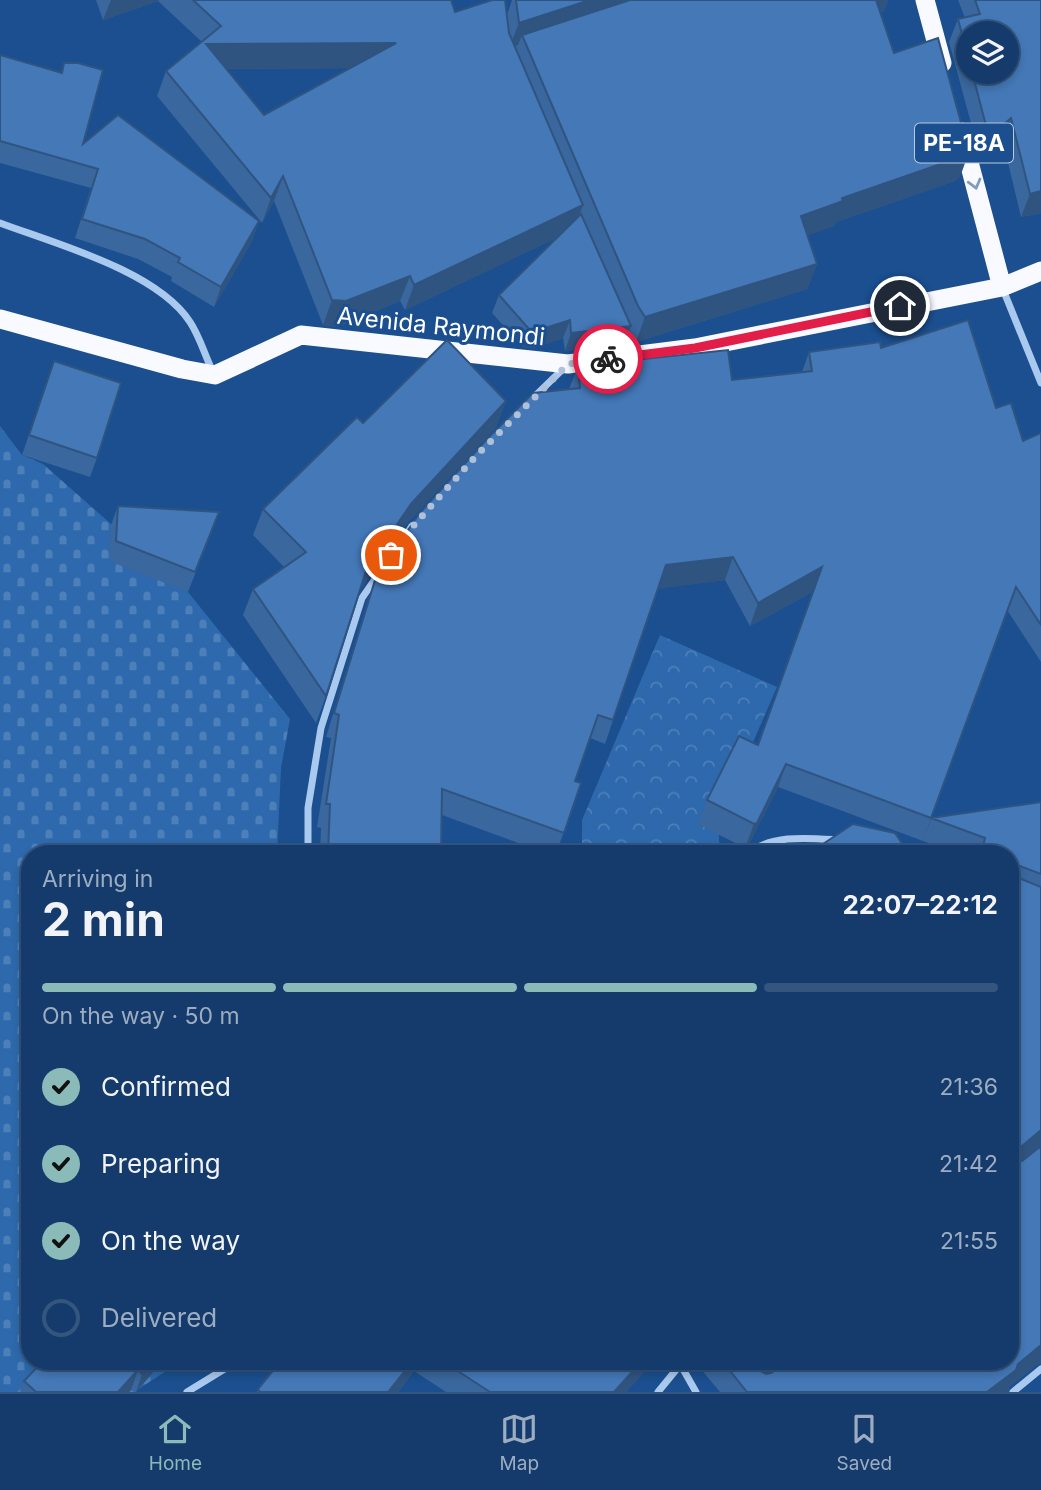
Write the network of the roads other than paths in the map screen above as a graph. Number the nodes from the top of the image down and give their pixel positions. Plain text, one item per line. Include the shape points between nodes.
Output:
1 (925, 0) edge
2 (946, 78) edge
3 (957, 117) edge
4 (0, 223) edge
5 (1041, 271) edge
6 (1002, 287) junction
7 (0, 318) edge
8 (619, 321) edge
9 (638, 355) junction
10 (568, 364) junction
11 (215, 376) junction
12 (1041, 383) edge
13 (530, 401) edge
14 (415, 524) edge
15 (391, 555) edge
16 (384, 566) edge
17 (849, 842) edge
18 (308, 845) edge
19 (758, 845) edge
20 (1041, 1369) edge
21 (223, 1370) edge
22 (675, 1370) edge
23 (684, 1370) edge
24 (187, 1392) edge
25 (658, 1392) edge
26 (696, 1392) edge
27 (1013, 1392) edge

1 - 2 highway
3 -> 6 highway, PE-18A
4 - 11 street via 127,272 153,287 190,323
5 - 6 highway, Avenida Raymondi
6 - 9 highway, Avenida Raymondi via 695,348
6 - 12 street
7 - 11 highway
8 - 9 lane
9 - 10 highway, Avenida Raymondi
10 - 11 highway, Avenida Raymondi via 301,335
10 - 13 street
14 - 15 street
16 - 18 street via 362,598 321,728 308,808
17 - 19 street via 793,838
20 - 27 street
21 - 24 street
22 - 25 street
23 - 26 street

